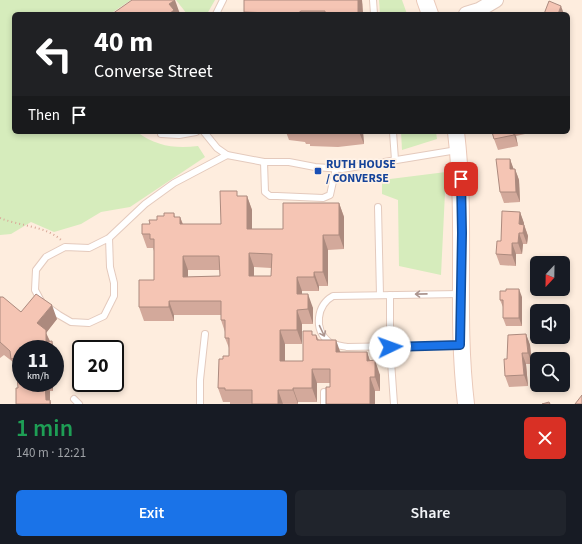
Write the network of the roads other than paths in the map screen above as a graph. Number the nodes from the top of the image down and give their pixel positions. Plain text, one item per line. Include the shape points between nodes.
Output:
1 (223, 0) edge
2 (373, 0) edge
3 (426, 0) edge
4 (496, 0) edge
5 (217, 12) edge
6 (374, 12) edge
7 (429, 12) edge
8 (472, 12) edge
9 (161, 134) dead end
10 (185, 134) edge
11 (206, 134) edge
12 (393, 134) edge
13 (456, 134) edge
14 (458, 150) junction
15 (227, 155) junction
16 (395, 160) junction
17 (264, 162) junction
18 (336, 168) junction
19 (378, 208) dead end
20 (109, 238) junction
21 (460, 294) junction
22 (380, 295) junction
23 (390, 295) junction
24 (205, 334) dead end
25 (460, 345) junction
26 (390, 347) junction
27 (324, 392) edge
28 (74, 399) dead end
29 (79, 404) edge
30 (200, 404) edge
31 (324, 404) edge
32 (394, 404) edge
33 (466, 404) edge

1 - 5 lane
2 - 6 lane
3 - 7 main road
4 - 8 street
9 - 10 lane
11 - 15 lane via 217,148
12 - 16 lane
13 - 14 main road
14 - 16 lane
14 - 21 main road via 462,208
15 - 17 lane
15 - 20 lane via 174,183 145,204
16 - 18 lane via 357,168
17 - 18 lane via 289,162
17 - 18 lane via 265,192 270,196 323,198 330,195
19 - 22 lane
20 - 20 lane via 89,248 65,247 46,258 36,270 35,290 42,303 72,322 89,323 104,316 114,296
21 -> 23 lane
21 - 25 main road
22 - 23 lane
22 -> 26 lane via 333,296 326,300 321,308 318,322 322,334 330,343 347,347
23 - 26 lane
24 - 30 lane
25 - 26 lane
25 - 33 main road
26 - 32 lane
27 - 31 lane
28 - 29 lane

